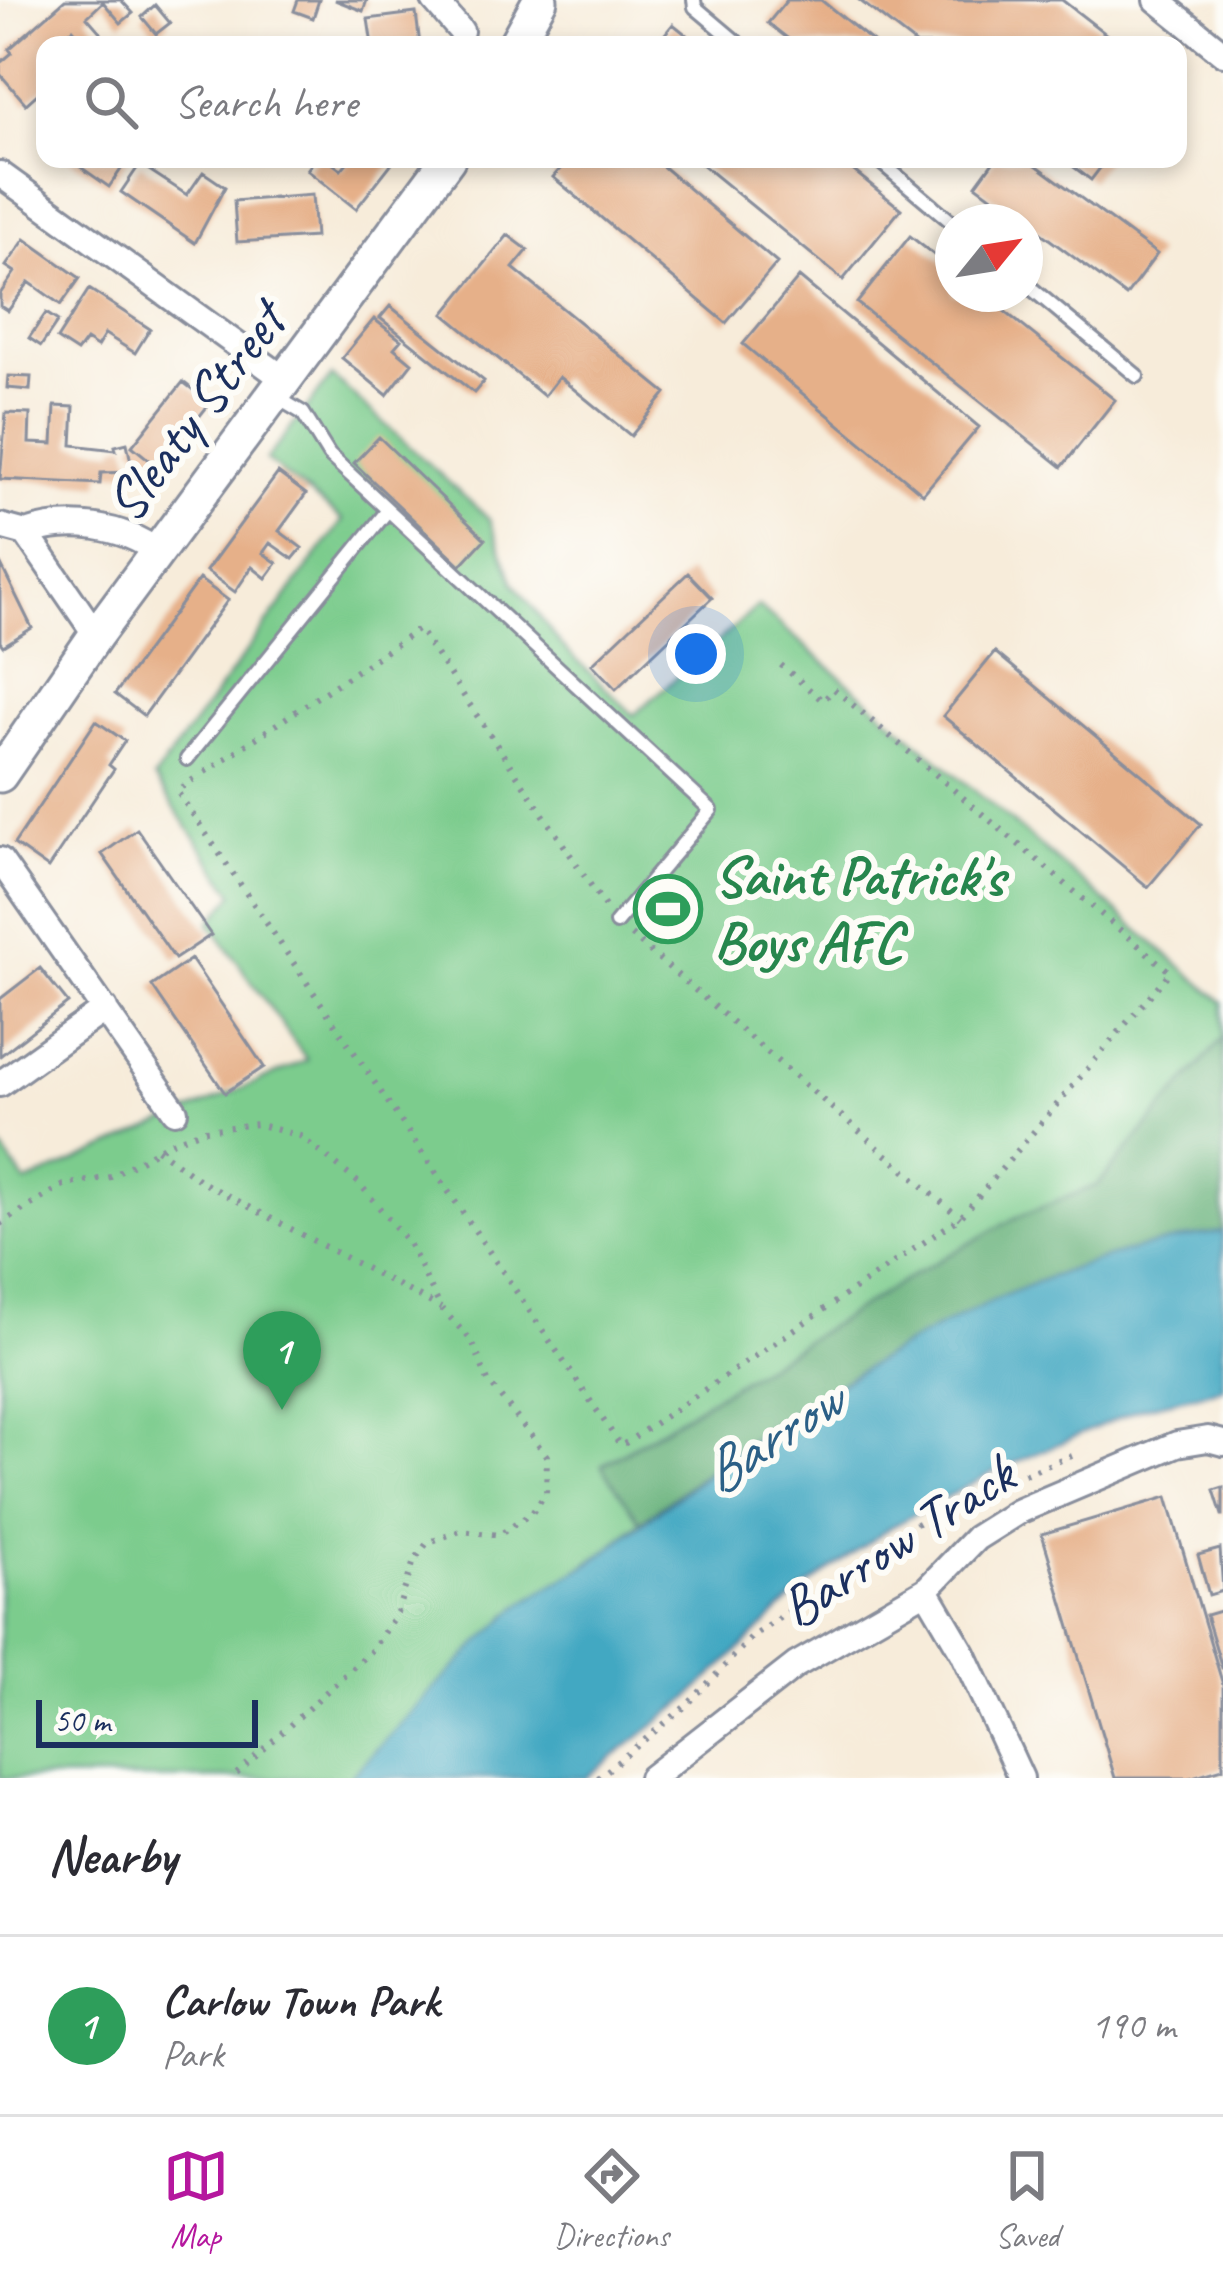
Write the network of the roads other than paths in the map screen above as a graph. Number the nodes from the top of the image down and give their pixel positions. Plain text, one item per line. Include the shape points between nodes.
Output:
1 (434, 0) edge
2 (540, 0) edge
3 (694, 0) edge
4 (1157, 0) edge
5 (461, 31) dead end
6 (520, 36) edge
7 (729, 36) edge
8 (1223, 53) edge
9 (441, 168) edge
10 (888, 168) edge
11 (0, 174) edge
12 (935, 208) edge
13 (1043, 298) edge
14 (1137, 376) dead end
15 (281, 389) junction
16 (388, 510) junction
17 (0, 526) edge
18 (26, 533) junction
19 (158, 552) junction
20 (96, 635) junction
21 (16, 736) edge
22 (187, 758) dead end
23 (0, 775) edge
24 (0, 860) edge
25 (616, 923) road end
26 (105, 1009) junction
27 (0, 1084) edge
28 (175, 1111) dead end
29 (1223, 1443) edge
30 (926, 1590) junction
31 (651, 1778) edge
32 (1022, 1778) edge

1 - 5 street
2 - 6 street
3 - 7 lane
4 - 8 street
9 - 15 street, Sleaty Street
10 - 12 lane
11 - 15 street
13 - 14 lane
15 - 16 lane via 329,455
15 - 19 street, Sleaty Street
16 - 22 lane
16 - 25 lane via 711,810
17 - 18 street
18 - 19 street via 52,524 130,532
18 - 20 street
19 - 20 street, Sleaty Street
20 - 21 street, Sleaty Street
21 - 23 street, Sleaty Street
24 - 26 street
26 - 27 street
26 - 28 street
29 - 30 street, Barrow Track via 1177,1444 1057,1492 976,1538
30 - 31 street, Barrow Track via 796,1665
30 - 32 street

